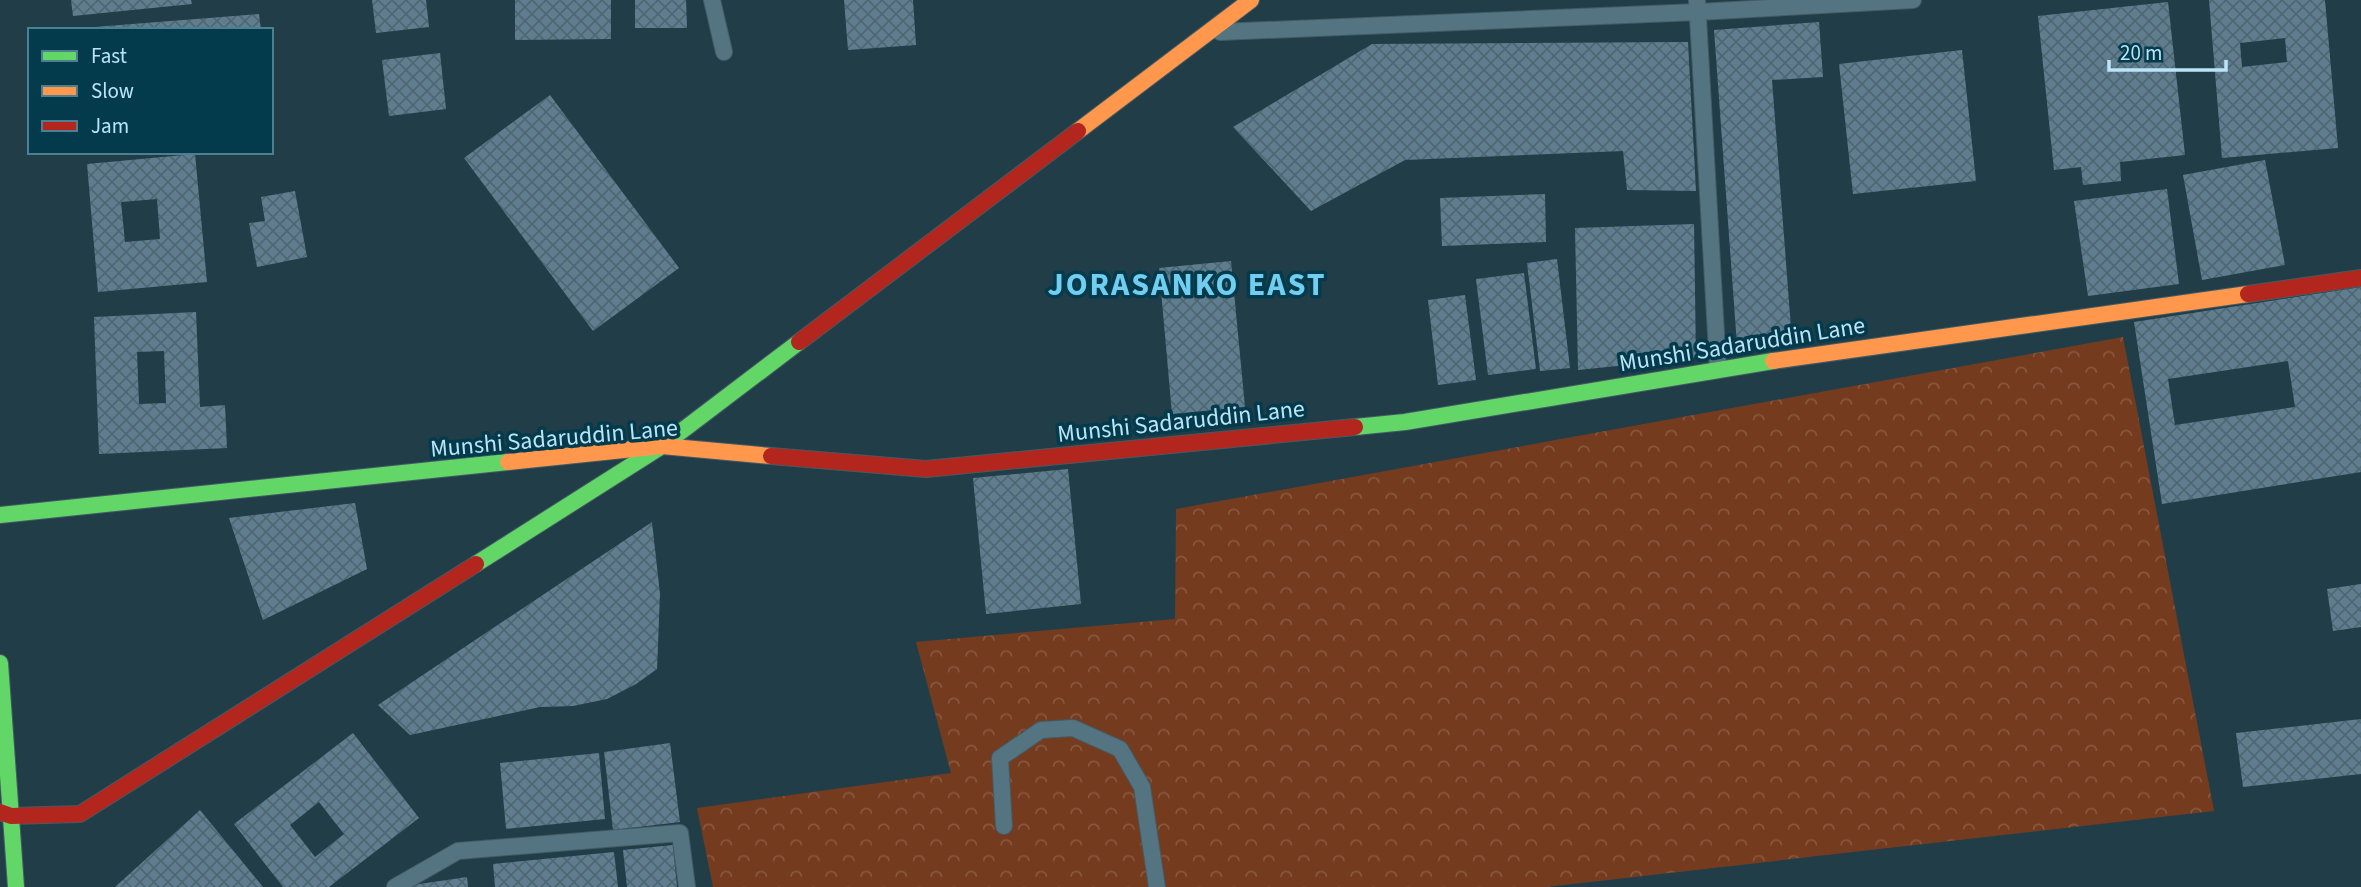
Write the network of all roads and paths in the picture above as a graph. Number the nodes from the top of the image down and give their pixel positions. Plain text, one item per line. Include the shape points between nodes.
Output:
1 (712, 0) edge
2 (1251, 0) edge
3 (1913, 0) edge
4 (1698, 6) edge
5 (1208, 33) junction
6 (724, 52) dead end
7 (2361, 278) edge
8 (1718, 369) junction
9 (662, 446) junction
10 (0, 515) edge
11 (0, 663) edge
12 (5, 814) edge
13 (1004, 826) dead end
14 (16, 887) edge
15 (395, 887) edge
16 (687, 887) edge
17 (1157, 887) edge

1 - 6 lane
2 - 5 street
3 - 4 lane
4 - 5 lane
4 - 8 lane
5 - 9 street
7 - 8 street, Munshi Sadaruddin Lane
8 - 9 street, Munshi Sadaruddin Lane via 1405,422 926,469
9 - 10 street, Munshi Sadaruddin Lane
9 - 12 street via 80,814
11 - 12 street
12 - 14 street
13 - 17 lane via 1000,758 1041,730 1073,728 1120,750 1142,787
15 - 16 lane via 458,852 680,834

